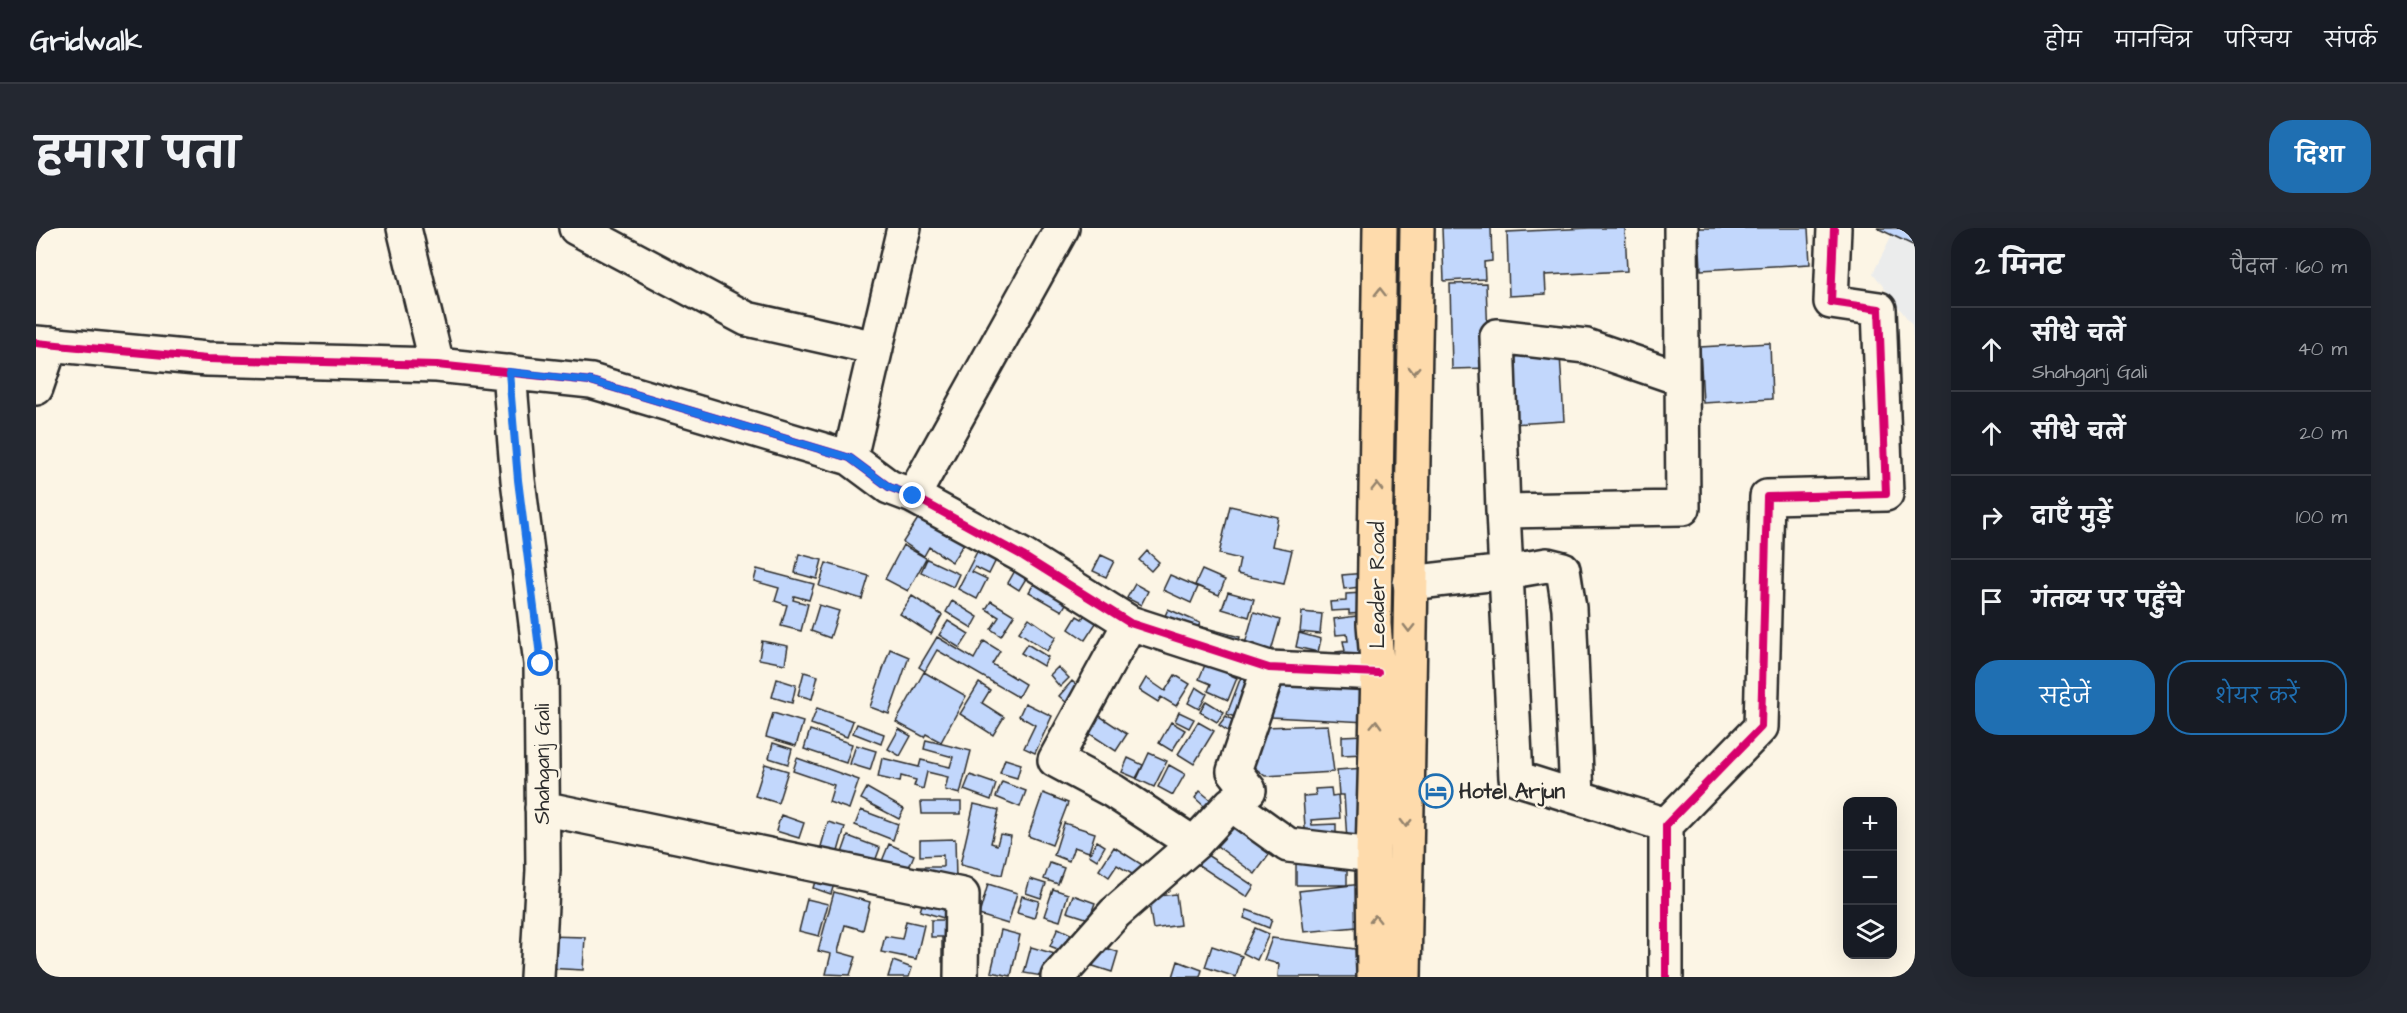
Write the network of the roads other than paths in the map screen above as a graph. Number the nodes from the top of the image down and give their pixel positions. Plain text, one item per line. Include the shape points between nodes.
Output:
1 (404, 228) edge
2 (576, 228) edge
3 (904, 228) edge
4 (1062, 228) edge
5 (1380, 228) edge
6 (1417, 228) edge
7 (1681, 228) edge
8 (1834, 228) edge
9 (43, 343) edge
10 (876, 348) junction
11 (437, 365) junction
12 (509, 372) junction
13 (1682, 379) junction
14 (36, 388) edge
15 (850, 458) junction
16 (913, 496) junction
17 (1503, 511) junction
18 (1506, 572) junction
19 (1410, 583) junction
20 (1130, 624) junction
21 (1269, 668) junction
22 (1378, 673) junction
23 (1577, 797) junction
24 (1231, 804) junction
25 (542, 808) junction
26 (1666, 825) junction
27 (1194, 844) junction
28 (1373, 855) junction
29 (537, 977) edge
30 (961, 977) edge
31 (1058, 977) edge
32 (1374, 977) edge
33 (1404, 977) edge
34 (1666, 977) edge

1 - 11 street
2 - 10 street via 747,319
3 - 10 street
4 - 16 street
22 -> 5 main road, Leader Road via 1374,624
6 -> 19 main road, Leader Road
7 - 13 street
8 - 26 street via 1830,302 1879,309 1886,494 1767,497 1761,727
9 - 11 street via 207,359
9 - 14 street
10 - 15 street
11 - 12 street
12 - 15 street via 591,381
12 - 25 street, Shahganj Gali via 541,664
13 - 17 street via 1683,508
13 - 17 street via 1587,346 1497,336
15 - 16 street via 889,487
16 - 20 street via 1023,556
17 - 18 street
18 - 19 street
18 - 23 street via 1516,778
18 - 23 street via 1547,565 1563,569 1569,608
19 -> 33 main road, Leader Road
20 - 21 street
20 - 27 street via 1055,760 1113,791
21 - 22 street
21 - 24 street via 1234,771 1249,790
28 -> 22 main road, Leader Road
23 - 26 street
24 - 27 street
24 - 28 street via 1288,845
25 - 29 street, Shahganj Gali
25 - 30 street via 962,895
26 - 34 street
27 - 31 street via 1115,913
32 -> 28 main road, Leader Road

